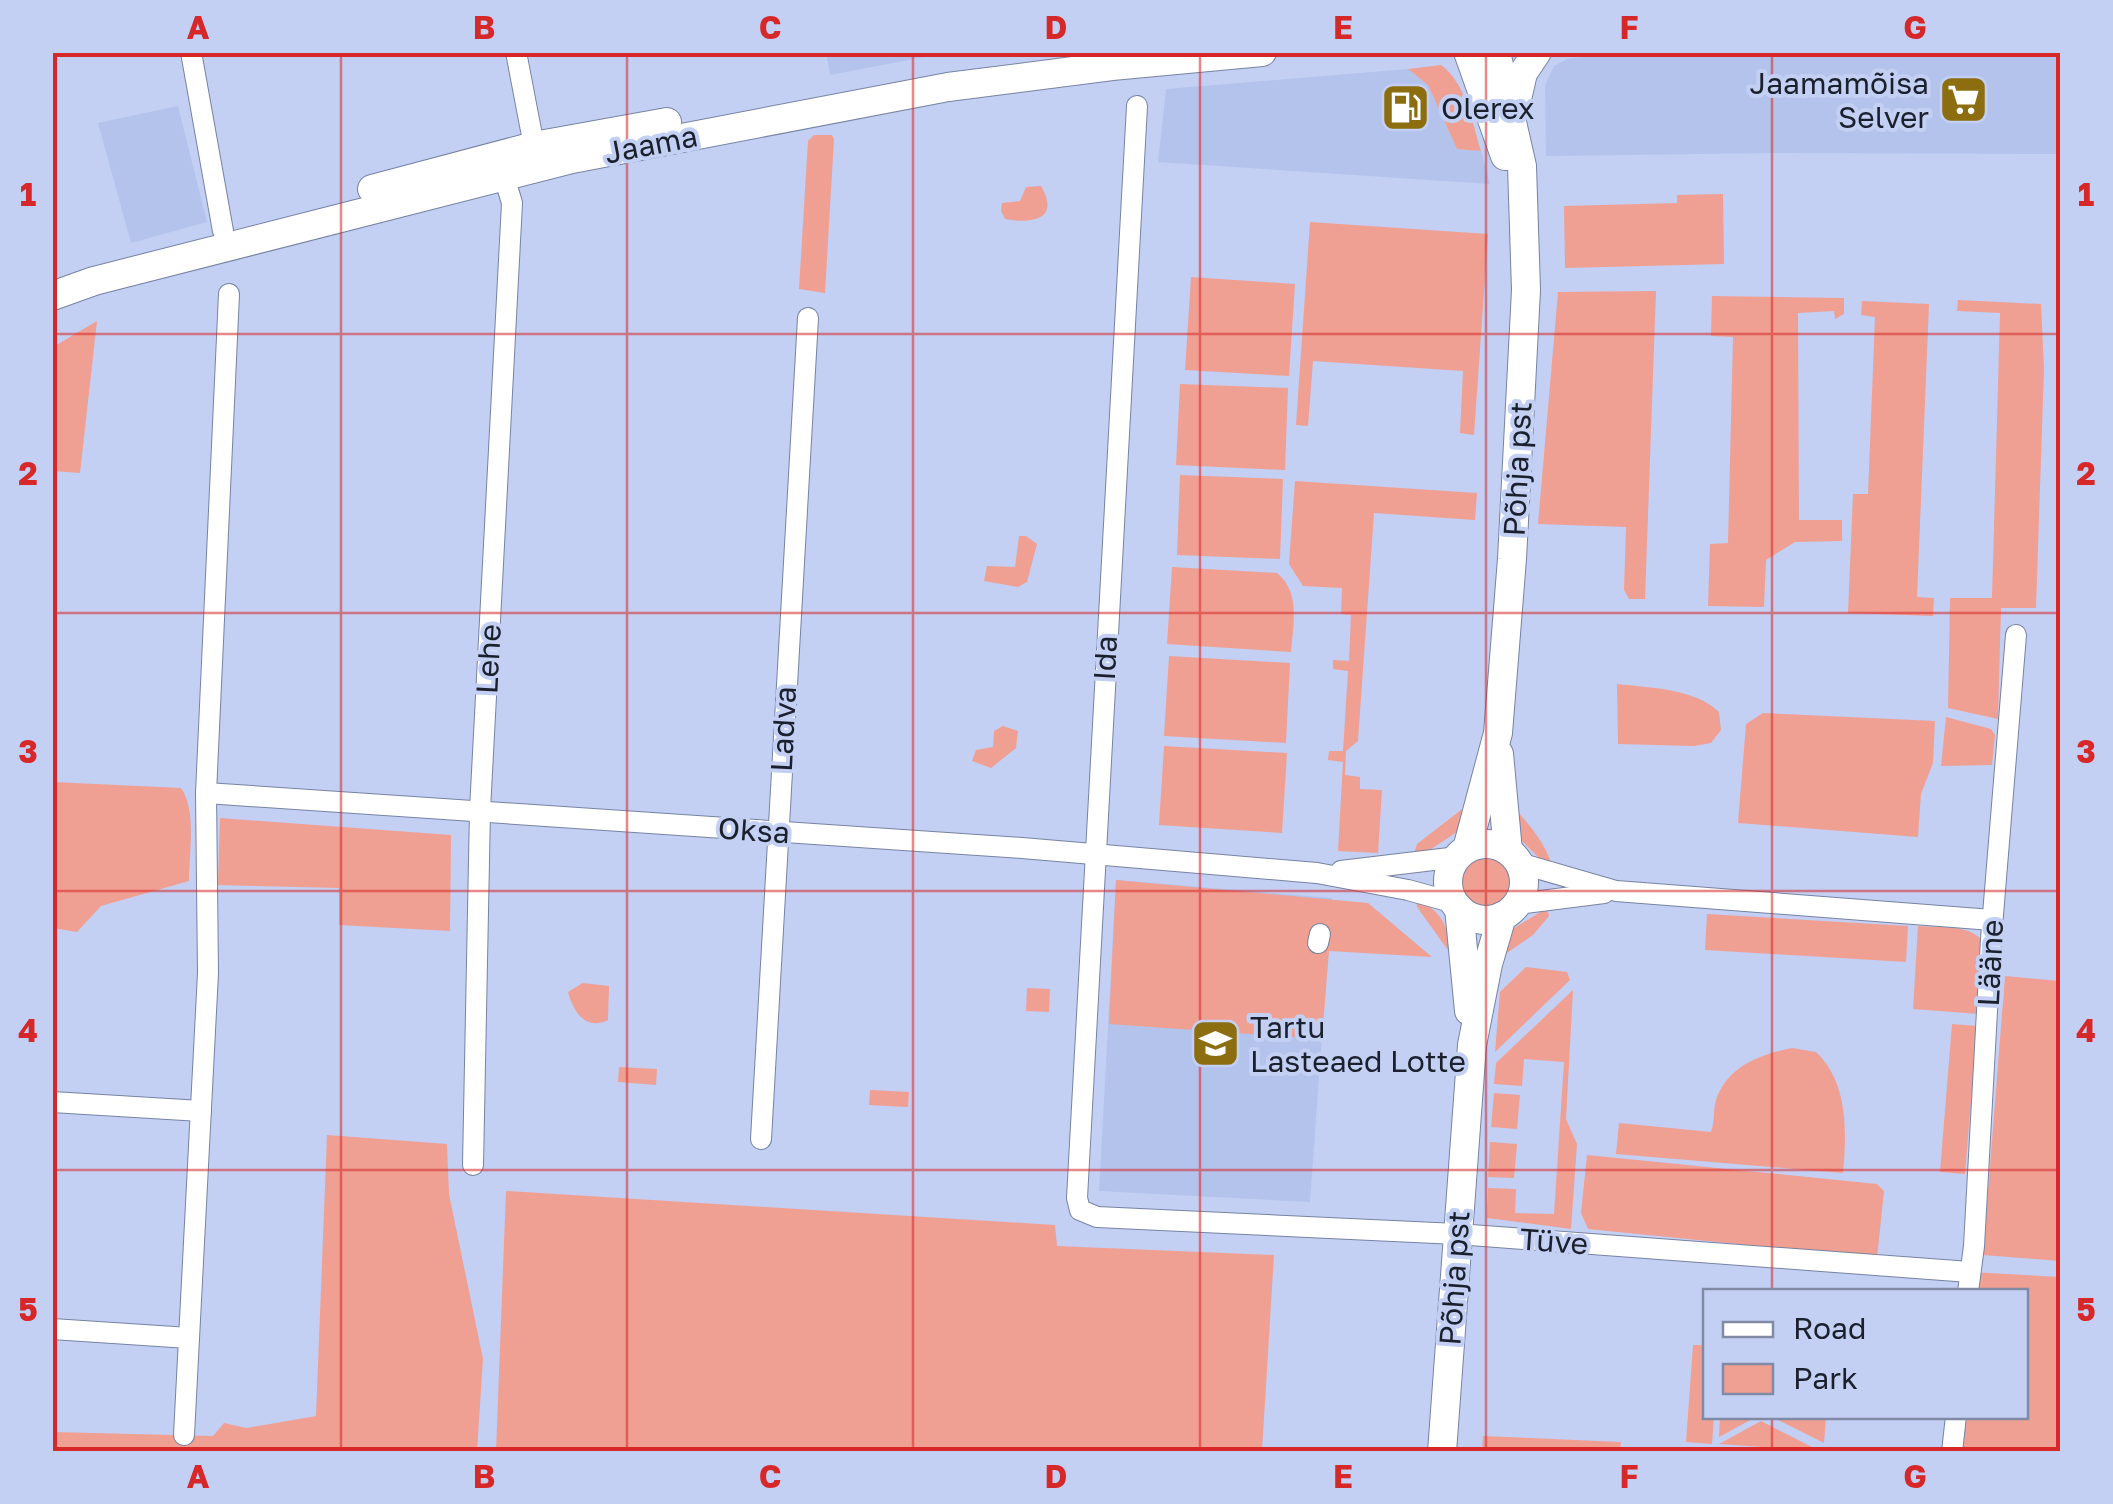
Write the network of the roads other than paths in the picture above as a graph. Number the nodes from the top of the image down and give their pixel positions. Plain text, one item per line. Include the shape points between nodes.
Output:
1 (191, 52) edge
2 (516, 52) edge
3 (1072, 52) edge
4 (1262, 52) edge
5 (1468, 52) edge
6 (1496, 52) edge
7 (1537, 52) edge
8 (1137, 106) dead end
9 (1513, 119) junction
10 (534, 146) junction
11 (501, 164) junction
12 (1523, 204) junction
13 (223, 231) junction
14 (52, 279) edge
15 (229, 294) dead end
16 (52, 296) edge
17 (808, 318) dead end
18 (2016, 635) dead end
19 (1498, 733) junction
20 (207, 786) junction
21 (480, 810) junction
22 (777, 832) junction
23 (1463, 853) junction
24 (1094, 855) junction
25 (1513, 857) junction
26 (1317, 873) junction
27 (1616, 892) junction
28 (1457, 906) junction
29 (1510, 910) junction
30 (1992, 920) junction
31 (1472, 1046) junction
32 (52, 1102) edge
33 (200, 1111) junction
34 (761, 1140) dead end
35 (474, 1165) dead end
36 (1080, 1210) joint
37 (1457, 1234) junction
38 (1969, 1282) edge
39 (52, 1329) edge
40 (189, 1338) junction
41 (1956, 1419) edge
42 (184, 1435) dead end
43 (1442, 1452) edge
44 (1952, 1452) edge

1 - 13 street
2 - 10 street
3 - 10 main road, Jaama
4 - 11 main road, Jaama via 948,86
5 - 12 main road, Põhja pst
6 - 9 main road, Põhja pst
7 - 9 main road via 1523,74
8 - 24 street, Ida
9 - 12 main road, Põhja pst
10 - 11 main road, Jaama
11 - 13 main road, Jaama
11 - 16 main road, Jaama
11 - 21 street, Lehe via 512,203
12 - 19 main road, Põhja pst via 1523,355
13 - 14 main road, Jaama
15 - 20 street
17 - 22 street, Ladva
18 - 30 street, Lääne
19 - 23 main road, Põhja pst
19 - 25 main road, Põhja pst
20 - 21 street, Oksa
20 - 33 street via 208,972
21 - 22 street, Oksa
21 - 35 street, Lehe
22 - 24 street, Oksa
22 - 34 street, Ladva
23 - 25 main road via 1488,844
23 - 26 street, Oksa
23 - 28 main road via 1449,874
24 - 26 street, Oksa
24 - 36 street, Ida
25 - 27 street
25 - 29 main road via 1524,879
26 - 28 street, Oksa
27 - 29 street
27 - 30 street
28 - 29 main road via 1480,919
28 - 31 main road, Põhja pst
29 - 31 main road, Põhja pst via 1488,964
30 - 38 street, Lääne
31 - 37 main road, Põhja pst
32 - 33 street
33 - 40 street
36 - 37 street, Tüve via 1096,1217
37 - 38 street, Tüve
37 - 43 main road, Põhja pst
39 - 40 street
40 - 42 street
41 - 44 street

